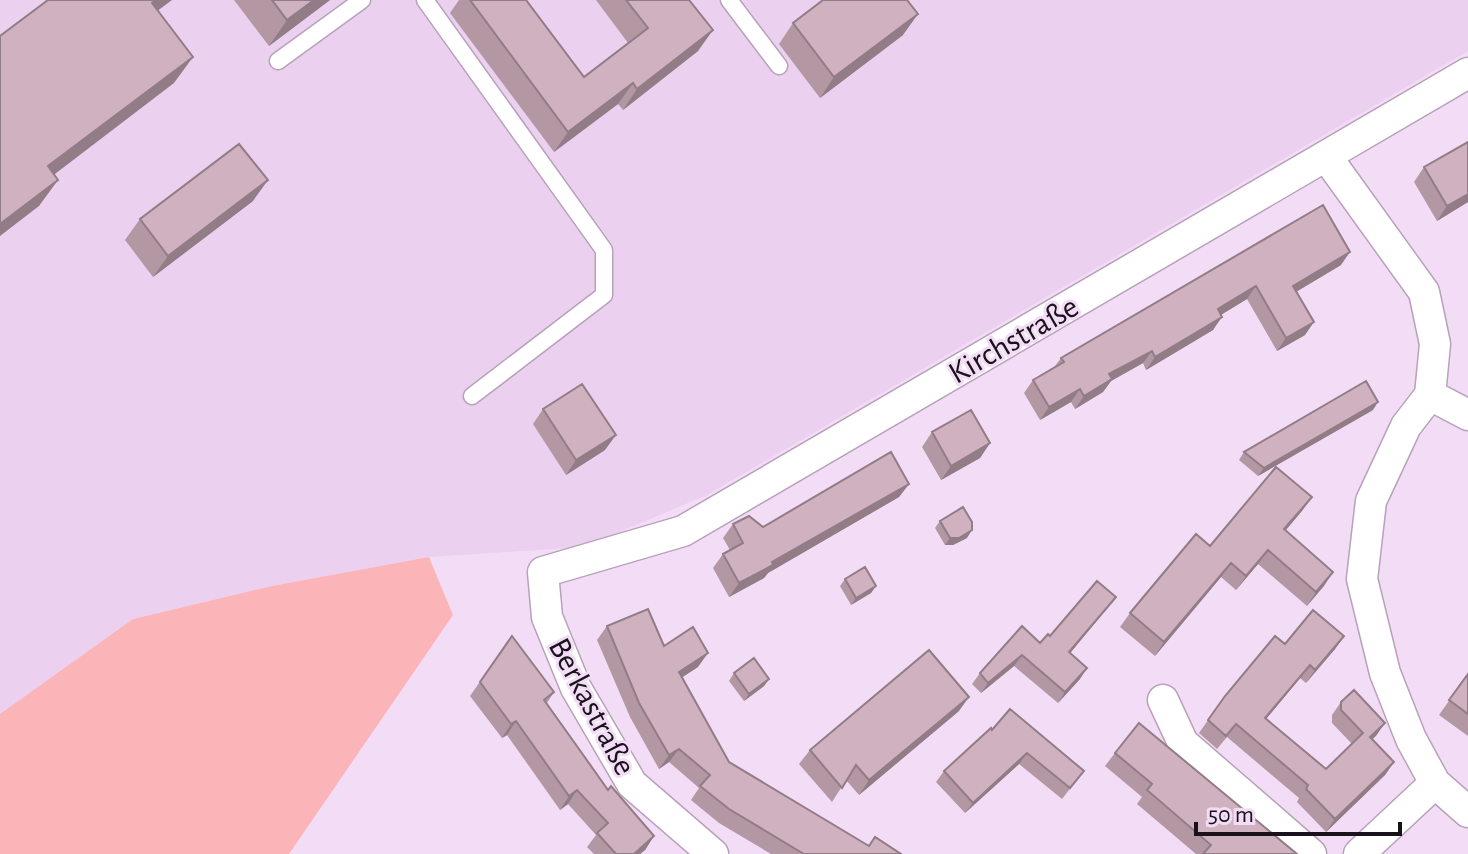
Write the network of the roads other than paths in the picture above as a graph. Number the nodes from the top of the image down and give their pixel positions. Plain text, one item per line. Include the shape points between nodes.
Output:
1 (362, 0) edge
2 (425, 0) edge
3 (729, 0) edge
4 (278, 61) dead end
5 (779, 66) dead end
6 (1468, 73) edge
7 (1326, 156) junction
8 (1430, 395) junction
9 (472, 396) dead end
10 (1468, 415) edge
11 (543, 572) joint
12 (1163, 700) dead end
13 (1435, 783) junction
14 (1468, 812) edge
15 (713, 854) edge
16 (1311, 854) edge
17 (1359, 854) edge

1 - 4 lane
2 - 9 lane via 604,250 604,295
3 - 5 lane
6 - 7 street, Kirchstraße
7 - 8 street via 1424,292 1435,344
7 - 11 street, Kirchstraße via 683,531
8 - 10 street
8 - 13 street via 1406,426 1371,501 1362,579 1385,673
11 - 15 street, Berkastraße via 547,617 576,688 632,784
12 - 16 street via 1183,743
13 - 14 street
13 - 17 street

